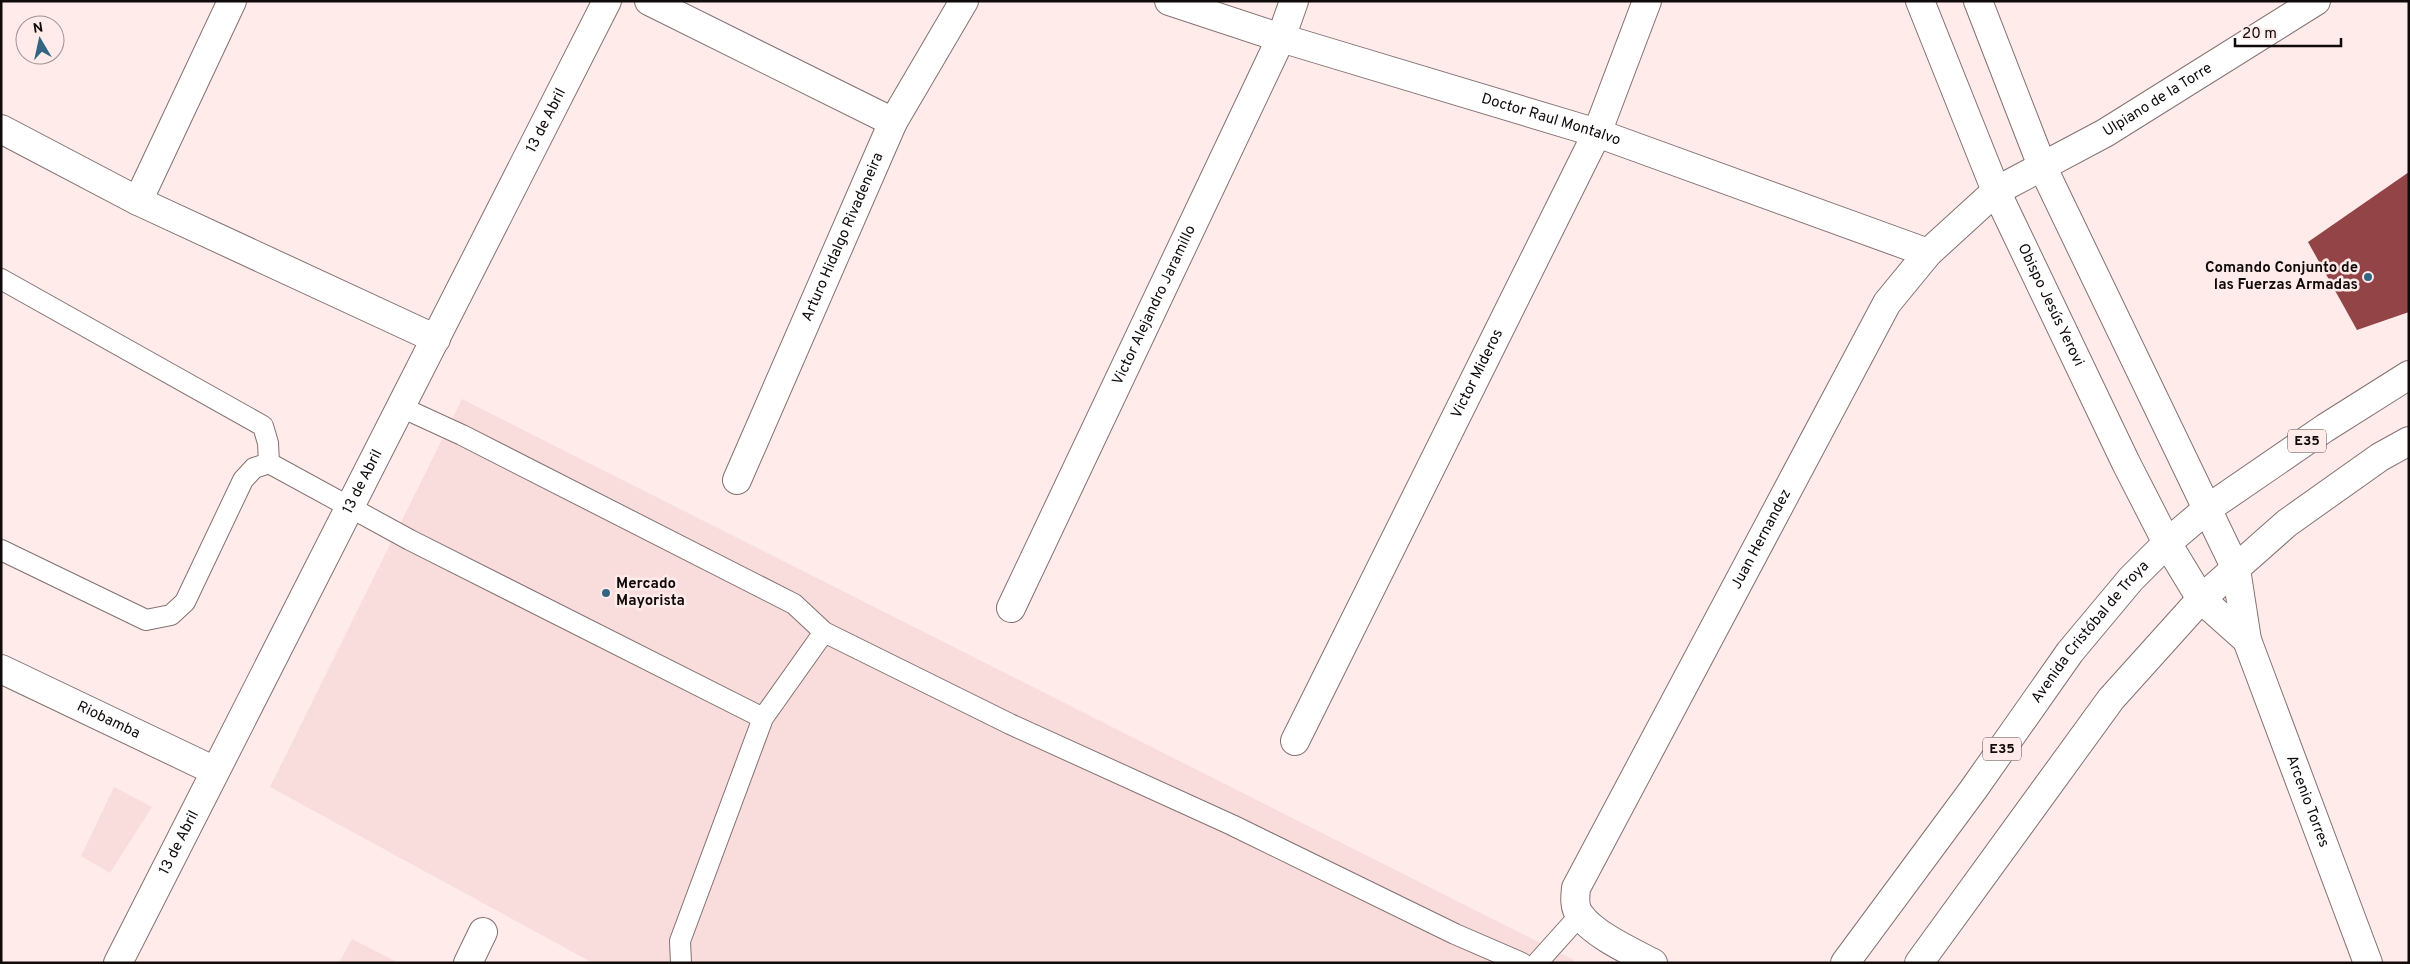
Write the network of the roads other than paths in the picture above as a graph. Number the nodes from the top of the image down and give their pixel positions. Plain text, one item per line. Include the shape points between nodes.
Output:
1 (232, 1) edge
2 (607, 1) edge
3 (650, 1) edge
4 (964, 1) edge
5 (1169, 1) edge
6 (1294, 1) edge
7 (1646, 1) edge
8 (1920, 1) edge
9 (1978, 1) edge
10 (2316, 1) edge
11 (1281, 38) junction
12 (893, 122) junction
13 (1, 129) edge
14 (1597, 133) junction
15 (2042, 166) junction
16 (1996, 191) junction
17 (138, 201) junction
18 (1928, 253) junction
19 (1, 279) edge
20 (436, 339) junction
21 (2409, 375) edge
22 (401, 407) junction
23 (2409, 441) edge
24 (269, 462) junction
25 (737, 480) dead end
26 (349, 508) junction
27 (2207, 509) junction
28 (2167, 543) junction
29 (1, 550) edge
30 (2236, 569) junction
31 (2200, 599) junction
32 (1011, 608) dead end
33 (824, 632) junction
34 (2247, 640) junction
35 (1, 669) edge
36 (763, 718) junction
37 (1295, 741) dead end
38 (214, 771) junction
39 (1580, 915) junction
40 (483, 932) dead end
41 (118, 963) edge
42 (468, 963) edge
43 (681, 963) edge
44 (1522, 963) edge
45 (1538, 963) edge
46 (1653, 963) edge
47 (1845, 963) edge
48 (1919, 963) edge
49 (2368, 963) edge

1 - 17 main road
2 - 20 main road, 13 de Abril
3 - 12 main road
4 - 12 main road, Arturo Hidalgo Rivadeneira
5 - 11 main road, Doctor Raul Montalvo
6 - 11 main road, Victor Alejandro Jaramillo
7 - 14 main road, Victor Mideros
8 - 16 main road, Obispo Jesús Yerovi
9 - 15 main road
10 - 15 main road, Ulpiano de la Torre via 2105,133
11 - 14 main road, Doctor Raul Montalvo
11 - 32 main road, Victor Alejandro Jaramillo
12 - 25 main road, Arturo Hidalgo Rivadeneira
13 - 17 main road
14 - 18 main road, Doctor Raul Montalvo
14 - 37 main road, Victor Mideros
15 - 16 main road, Ulpiano de la Torre
15 - 27 main road
16 - 18 main road, Juan Hernandez
16 - 28 main road, Obispo Jesús Yerovi
17 - 20 main road
18 - 39 main road, Juan Hernandez via 1887,303 1582,874 1575,900
19 - 24 lane via 263,426
20 - 22 main road, 13 de Abril
21 - 27 main road, Avenida Cristóbal de Troya / E35
22 - 26 main road, 13 de Abril
22 - 33 lane via 794,604
23 - 30 main road via 2380,457 2287,522
24 - 26 lane
24 - 29 lane via 254,468 243,480 186,602 171,615 146,620
26 - 36 lane
26 - 38 main road, 13 de Abril
27 - 28 main road, Avenida Cristóbal de Troya / E35
27 - 30 main road
28 - 31 main road, Obispo Jesús Yerovi
28 - 47 main road, Avenida Cristóbal de Troya / E35 via 2131,579 2070,652
30 - 31 main road
30 - 34 main road, Arcenio Torres
31 - 34 main road, Arcenio Torres
31 - 48 main road via 2111,699
33 - 36 lane
33 - 44 lane via 1010,724
34 - 49 main road, Arcenio Torres
35 - 38 main road, Riobamba
36 - 43 lane via 680,941
38 - 41 main road, 13 de Abril
39 - 45 lane
39 - 46 main road via 1608,939
40 - 42 main road

